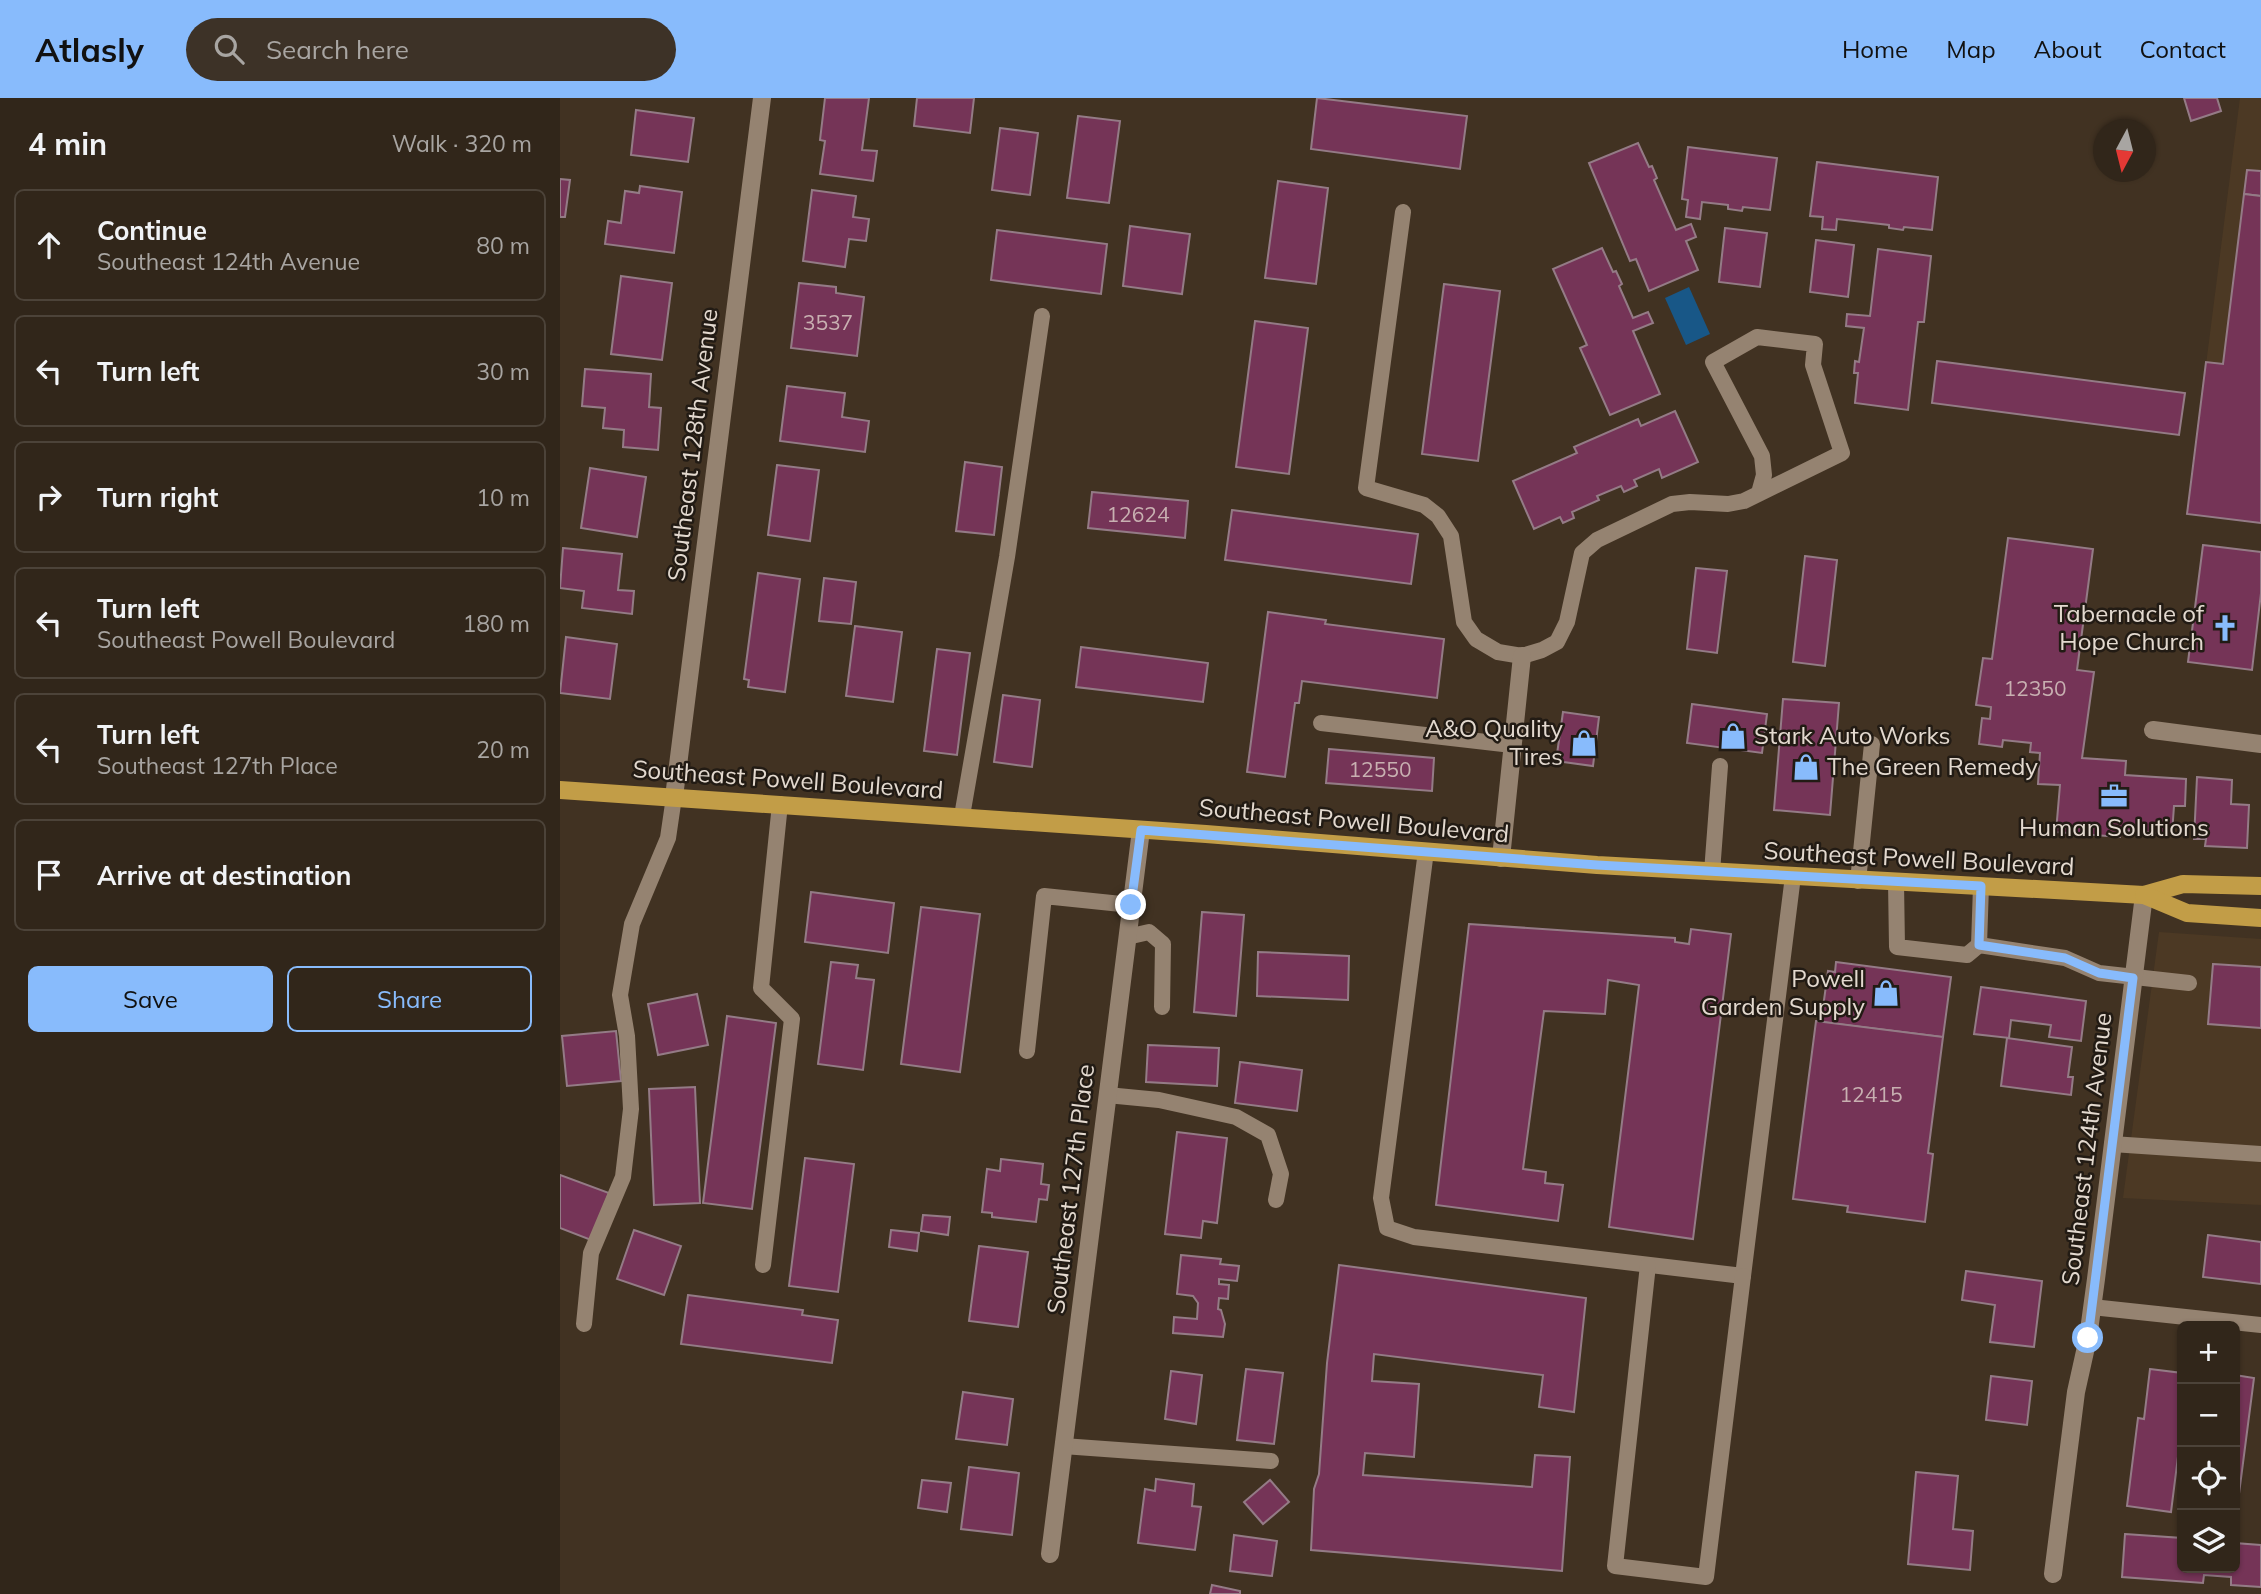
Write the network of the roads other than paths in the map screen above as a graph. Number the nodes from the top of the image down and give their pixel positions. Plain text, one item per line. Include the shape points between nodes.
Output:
1 (762, 98) edge
2 (1403, 212) dead end
3 (1042, 316) dead end
4 (1759, 493) junction
5 (1521, 656) junction
6 (1321, 723) dead end
7 (2153, 730) dead end
8 (1512, 744) junction
9 (1872, 744) dead end
10 (2261, 744) edge
11 (1720, 766) dead end
12 (560, 789) edge
13 (674, 797) junction
14 (780, 804) junction
15 (962, 816) junction
16 (1141, 830) junction
17 (1426, 851) junction
18 (1501, 858) junction
19 (1712, 872) junction
20 (1793, 876) junction
21 (1858, 881) junction
22 (1896, 882) junction
23 (1981, 886) junction
24 (2261, 886) edge
25 (2144, 895) junction
26 (1131, 905) junction
27 (2261, 918) edge
28 (1127, 937) junction
29 (1979, 945) junction
30 (2133, 978) junction
31 (2189, 983) dead end
32 (1162, 1007) dead end
33 (1027, 1051) dead end
34 (1107, 1095) junction
35 (2112, 1144) junction
36 (2261, 1154) edge
37 (1276, 1199) dead end
38 (763, 1265) dead end
39 (1648, 1265) junction
40 (1743, 1276) junction
41 (2092, 1307) junction
42 (584, 1324) dead end
43 (2261, 1325) edge
44 (1063, 1446) junction
45 (1271, 1461) dead end
46 (1050, 1554) dead end
47 (2053, 1574) dead end

1 - 13 street, Southeast 128th Avenue
2 - 5 lane via 1366,488 1424,505 1438,516 1451,536 1464,622 1476,639 1498,652
3 - 15 lane via 1007,557
4 - 4 lane via 1842,453 1813,365 1815,344 1757,337 1713,362 1762,456 1764,475
4 - 5 lane via 1728,504 1672,504 1597,540 1582,553 1567,622 1557,642
5 - 8 street
6 - 8 lane
7 - 10 street
8 - 18 street
9 - 21 lane
11 - 19 lane
12 - 13 main road, Southeast Powell Boulevard
13 - 14 main road, Southeast Powell Boulevard
13 - 42 lane via 668,838 632,924 620,995 631,1109 623,1177 591,1253
14 - 15 main road, Southeast Powell Boulevard
14 - 38 lane via 761,988 792,1019
15 - 16 main road, Southeast Powell Boulevard
16 - 17 main road, Southeast Powell Boulevard
16 - 26 street, Southeast 127th Place
17 - 18 main road, Southeast Powell Boulevard
17 - 39 lane via 1381,1198 1387,1228 1414,1237
18 - 19 main road, Southeast Powell Boulevard
19 - 20 main road, Southeast Powell Boulevard
20 - 21 main road, Southeast Powell Boulevard
20 - 40 lane
21 - 22 main road, Southeast Powell Boulevard
22 - 23 main road, Southeast Powell Boulevard
22 - 29 lane via 1897,947 1967,955
23 - 25 main road, Southeast Powell Boulevard
23 - 29 lane
24 - 25 main road, Southeast Powell Boulevard via 2183,884
25 - 27 main road, Southeast Powell Boulevard via 2187,913
25 - 30 street, Southeast 124th Avenue
26 - 28 street, Southeast 127th Place
26 - 33 lane via 1044,896
28 - 32 lane via 1149,932 1163,944
28 - 34 street, Southeast 127th Place
29 - 30 lane via 2065,958 2099,973
30 - 31 lane
30 - 35 street, Southeast 124th Avenue
34 - 37 lane via 1159,1100 1236,1117 1268,1135 1281,1174
34 - 44 street, Southeast 127th Place
35 - 36 lane
35 - 41 street, Southeast 124th Avenue
39 - 40 lane
39 - 40 lane via 1615,1566 1706,1577
41 - 43 lane
41 - 47 street, Southeast 124th Avenue via 2076,1392
44 - 45 lane
44 - 46 street, Southeast 127th Place

